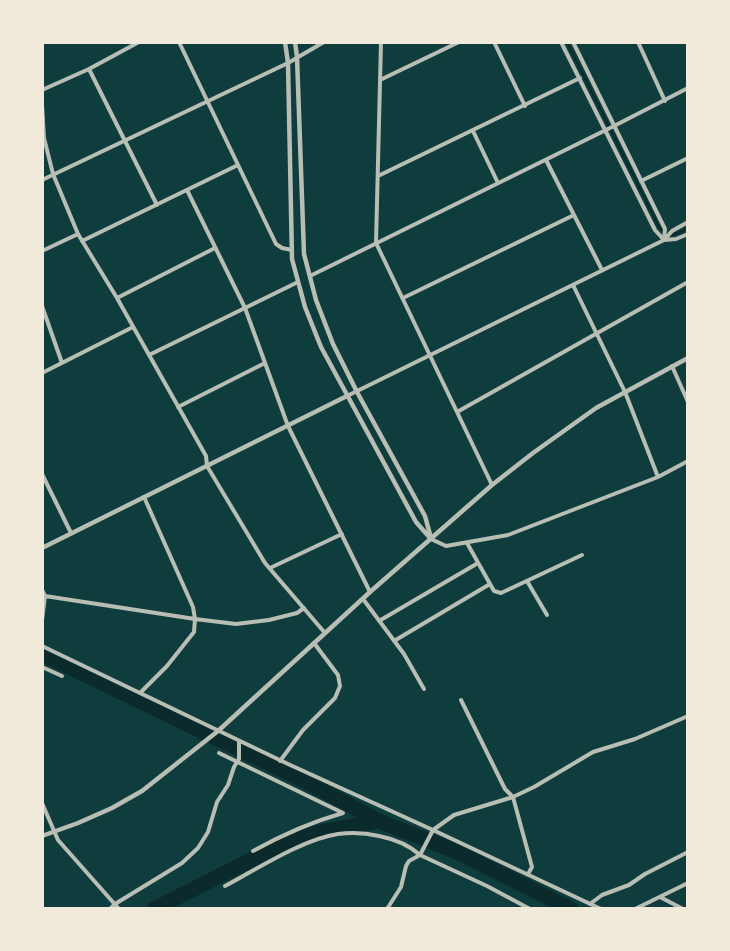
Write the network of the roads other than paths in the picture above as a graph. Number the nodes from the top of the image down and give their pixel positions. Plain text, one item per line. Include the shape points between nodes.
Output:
1 (138, 42) edge
2 (179, 42) edge
3 (285, 42) edge
4 (295, 42) edge
5 (324, 42) edge
6 (381, 42) edge
7 (459, 42) edge
8 (494, 42) edge
9 (561, 42) edge
10 (573, 42) edge
11 (638, 42) edge
12 (297, 57) junction
13 (288, 63) junction
14 (89, 69) junction
15 (580, 78) junction
16 (380, 80) junction
17 (688, 88) edge
18 (42, 90) edge
19 (207, 101) junction
20 (665, 101) junction
21 (42, 104) edge
22 (525, 106) junction
23 (614, 126) junction
24 (473, 131) junction
25 (605, 131) junction
26 (124, 140) junction
27 (688, 158) edge
28 (546, 160) junction
29 (238, 165) junction
30 (53, 174) junction
31 (378, 176) junction
32 (42, 180) edge
33 (641, 181) junction
34 (498, 183) junction
35 (187, 190) junction
36 (156, 205) junction
37 (574, 215) junction
38 (688, 222) edge
39 (78, 234) junction
40 (688, 234) edge
41 (664, 240) junction
42 (82, 241) junction
43 (376, 243) junction
44 (215, 248) junction
45 (292, 250) junction
46 (42, 251) edge
47 (602, 270) junction
48 (310, 276) junction
49 (298, 282) junction
50 (688, 282) edge
51 (573, 285) junction
52 (117, 298) junction
53 (403, 298) junction
54 (42, 306) edge
55 (245, 308) junction
56 (133, 327) junction
57 (596, 333) junction
58 (149, 355) junction
59 (430, 355) junction
60 (688, 358) edge
61 (62, 363) junction
62 (265, 363) junction
63 (672, 366) junction
64 (42, 373) edge
65 (357, 392) junction
66 (626, 392) junction
67 (348, 396) junction
68 (688, 402) edge
69 (178, 407) junction
70 (457, 412) junction
71 (288, 426) junction
72 (688, 461) edge
73 (207, 466) junction
74 (42, 474) edge
75 (658, 477) junction
76 (47, 484) junction
77 (492, 485) junction
78 (42, 487) edge
79 (144, 497) junction
80 (71, 533) junction
81 (342, 534) junction
82 (431, 539) junction
83 (467, 543) junction
84 (42, 548) edge
85 (582, 555) dead end
86 (478, 563) junction
87 (270, 568) junction
88 (527, 581) junction
89 (490, 584) junction
90 (42, 590) edge
91 (370, 592) junction
92 (45, 596) junction
93 (363, 599) junction
94 (304, 608) junction
95 (547, 615) dead end
96 (195, 619) junction
97 (42, 620) edge
98 (379, 621) junction
99 (325, 633) junction
100 (394, 641) junction
101 (314, 643) junction
102 (42, 646) edge
103 (42, 667) edge
104 (62, 676) dead end
105 (424, 689) dead end
106 (140, 693) junction
107 (461, 700) dead end
108 (688, 716) edge
109 (216, 732) junction
110 (239, 741) junction
111 (219, 753) dead end
112 (238, 761) junction
113 (280, 761) junction
114 (513, 797) junction
115 (42, 803) edge
116 (433, 830) junction
117 (55, 831) junction
118 (42, 836) edge
119 (253, 850) dead end
120 (688, 852) edge
121 (420, 855) junction
122 (528, 874) junction
123 (688, 883) edge
124 (225, 886) dead end
125 (659, 897) junction
126 (116, 904) junction
127 (590, 904) junction
128 (110, 909) edge
129 (119, 909) edge
130 (387, 909) edge
131 (530, 909) edge
132 (601, 909) edge
133 (635, 909) edge
134 (683, 909) edge

1 - 14 street
2 - 19 street
3 - 13 street
4 - 12 street
5 - 12 street
6 - 16 street
7 - 16 street
8 - 22 street
9 - 15 street
10 - 23 street
11 - 20 street
12 - 13 street
12 - 48 street via 304,254
13 - 19 street
13 - 45 street
14 - 18 street
14 - 26 street
15 - 22 street
15 - 25 street
16 - 31 street
17 - 20 street
19 - 26 street
19 - 29 street
20 - 23 street
21 - 30 street via 44,138
22 - 24 street
23 - 25 street
23 - 33 street
24 - 31 street
24 - 34 street
25 - 28 street
25 - 41 street via 655,231
26 - 30 street
26 - 36 street
27 - 33 street
28 - 34 street
28 - 37 street
29 - 35 street
29 - 45 street via 276,244
30 - 32 street
30 - 39 street
31 - 43 street
33 - 41 street via 665,229
34 - 43 street
35 - 36 street
35 - 44 street
36 - 42 street
37 - 47 street
37 - 53 street
38 - 41 street
39 - 42 street
39 - 46 street
40 - 41 street
41 - 47 street
42 - 52 street
43 - 48 street
43 - 53 street
44 - 52 street
44 - 55 street
45 - 49 street
47 - 51 street
48 - 65 street via 333,344
49 - 55 street
49 - 67 street via 321,347
50 - 57 street
51 - 57 street
51 - 59 street
52 - 56 street
53 - 59 street
54 - 61 street
55 - 58 street
55 - 62 street
56 - 58 street
56 - 61 street
57 - 66 street
57 - 70 street
58 - 69 street
59 - 65 street
59 - 70 street
60 - 63 street
61 - 64 street
62 - 69 street
62 - 71 street
63 - 66 street
63 - 68 street
65 - 67 street
65 - 82 street via 425,516
66 - 75 street
66 - 77 street via 596,408
67 - 71 street
67 - 82 street via 416,522
69 - 73 street via 206,456
70 - 77 street
71 - 73 street
71 - 81 street
72 - 75 street
73 - 79 street
73 - 87 street
74 - 76 street
75 - 83 street via 508,535
76 - 78 street
76 - 80 street
77 - 82 street
79 - 80 street
79 - 96 street
80 - 84 street
81 - 87 street
81 - 91 street
82 - 83 street via 446,546
82 - 91 street
83 - 86 street
85 - 88 street
86 - 89 street
86 - 98 street
87 - 94 street
88 - 89 street via 501,593
88 - 95 street
89 - 100 street
90 - 92 street
91 - 93 street
92 - 96 street
92 - 97 street
93 - 98 street
93 - 99 street
94 - 96 street via 269,620 237,624
94 - 99 street
96 - 106 street via 194,632
98 - 100 street
99 - 101 street
100 - 105 street
101 - 109 street
101 - 113 street via 338,675 340,686 335,698 303,730
102 - 106 street
103 - 104 street
106 - 109 street
107 - 114 street
108 - 114 street via 593,752
109 - 110 street
109 - 117 street via 142,791 95,816
110 - 112 street
110 - 113 street
111 - 112 street
112 - 119 street via 343,813
112 - 126 street via 198,848 182,863
113 - 116 street
114 - 116 street via 454,815
114 - 122 street via 532,867
115 - 117 street
116 - 121 street
116 - 122 street
117 - 118 street
117 - 126 street via 58,840
120 - 127 street
121 - 124 street via 384,837 339,834 312,841
121 - 130 street via 409,861 401,887
121 - 131 street
122 - 127 street
123 - 125 street
125 - 133 street
125 - 134 street
126 - 128 street
126 - 129 street
127 - 132 street

